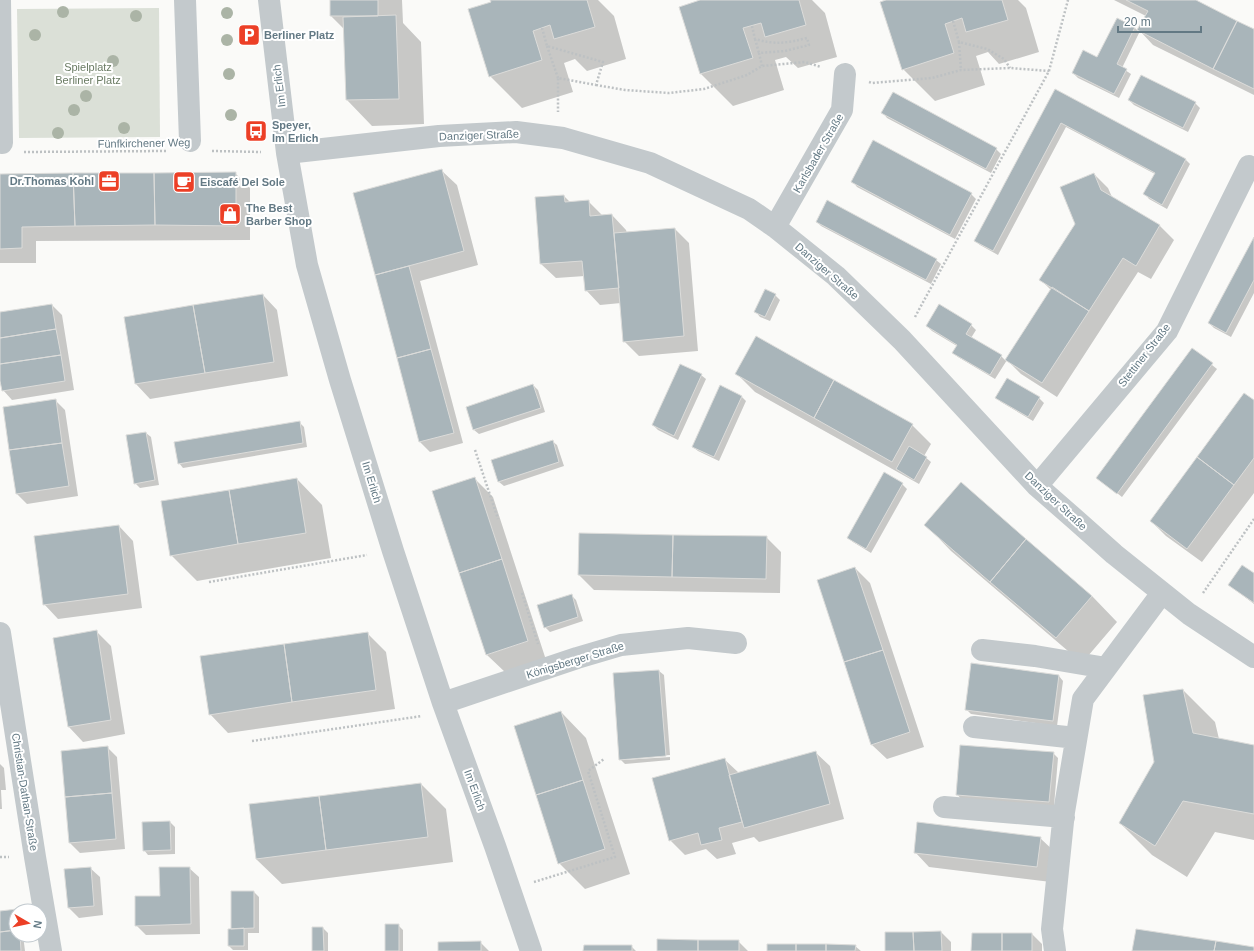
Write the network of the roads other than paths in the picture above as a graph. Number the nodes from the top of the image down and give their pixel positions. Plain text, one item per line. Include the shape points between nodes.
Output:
1 (0, 0) edge
2 (11, 0) edge
3 (269, 0) edge
4 (182, 3) edge
5 (0, 13) edge
6 (846, 74) road end
7 (9, 148) road end
8 (190, 148) road end
9 (287, 153) junction
10 (1249, 166) dead end
11 (775, 227) junction
12 (1037, 486) junction
13 (1162, 593) junction
14 (0, 634) edge
15 (736, 643) dead end
16 (982, 650) dead end
17 (1254, 657) edge
18 (1106, 668) junction
19 (445, 708) junction
20 (974, 727) dead end
21 (1076, 738) junction
22 (944, 807) dead end
23 (1064, 817) junction
24 (51, 951) edge
25 (531, 951) edge
26 (1054, 951) edge

1 - 5 street
2 - 5 street
3 - 9 street, Im Erlich
4 - 8 street
5 - 7 street
6 - 11 street, Karlsbader Straße via 842,110
9 - 11 street, Danziger Straße via 439,136 501,132 557,137 650,163 749,208
9 - 19 street, Im Erlich via 307,265 393,551
10 - 12 street, Stettiner Straße via 1167,331
11 - 12 street, Danziger Straße via 836,276 902,340
12 - 13 street, Danziger Straße
13 - 17 street, Danziger Straße
13 - 18 street
14 - 24 street, Christian-Dathan-Straße
15 - 19 street, Königsberger Straße via 688,638 621,645 546,668
16 - 18 street
18 - 21 street via 1083,699
19 - 25 street, Im Erlich
20 - 21 street
21 - 23 street
22 - 23 street
23 - 26 street via 1052,929

